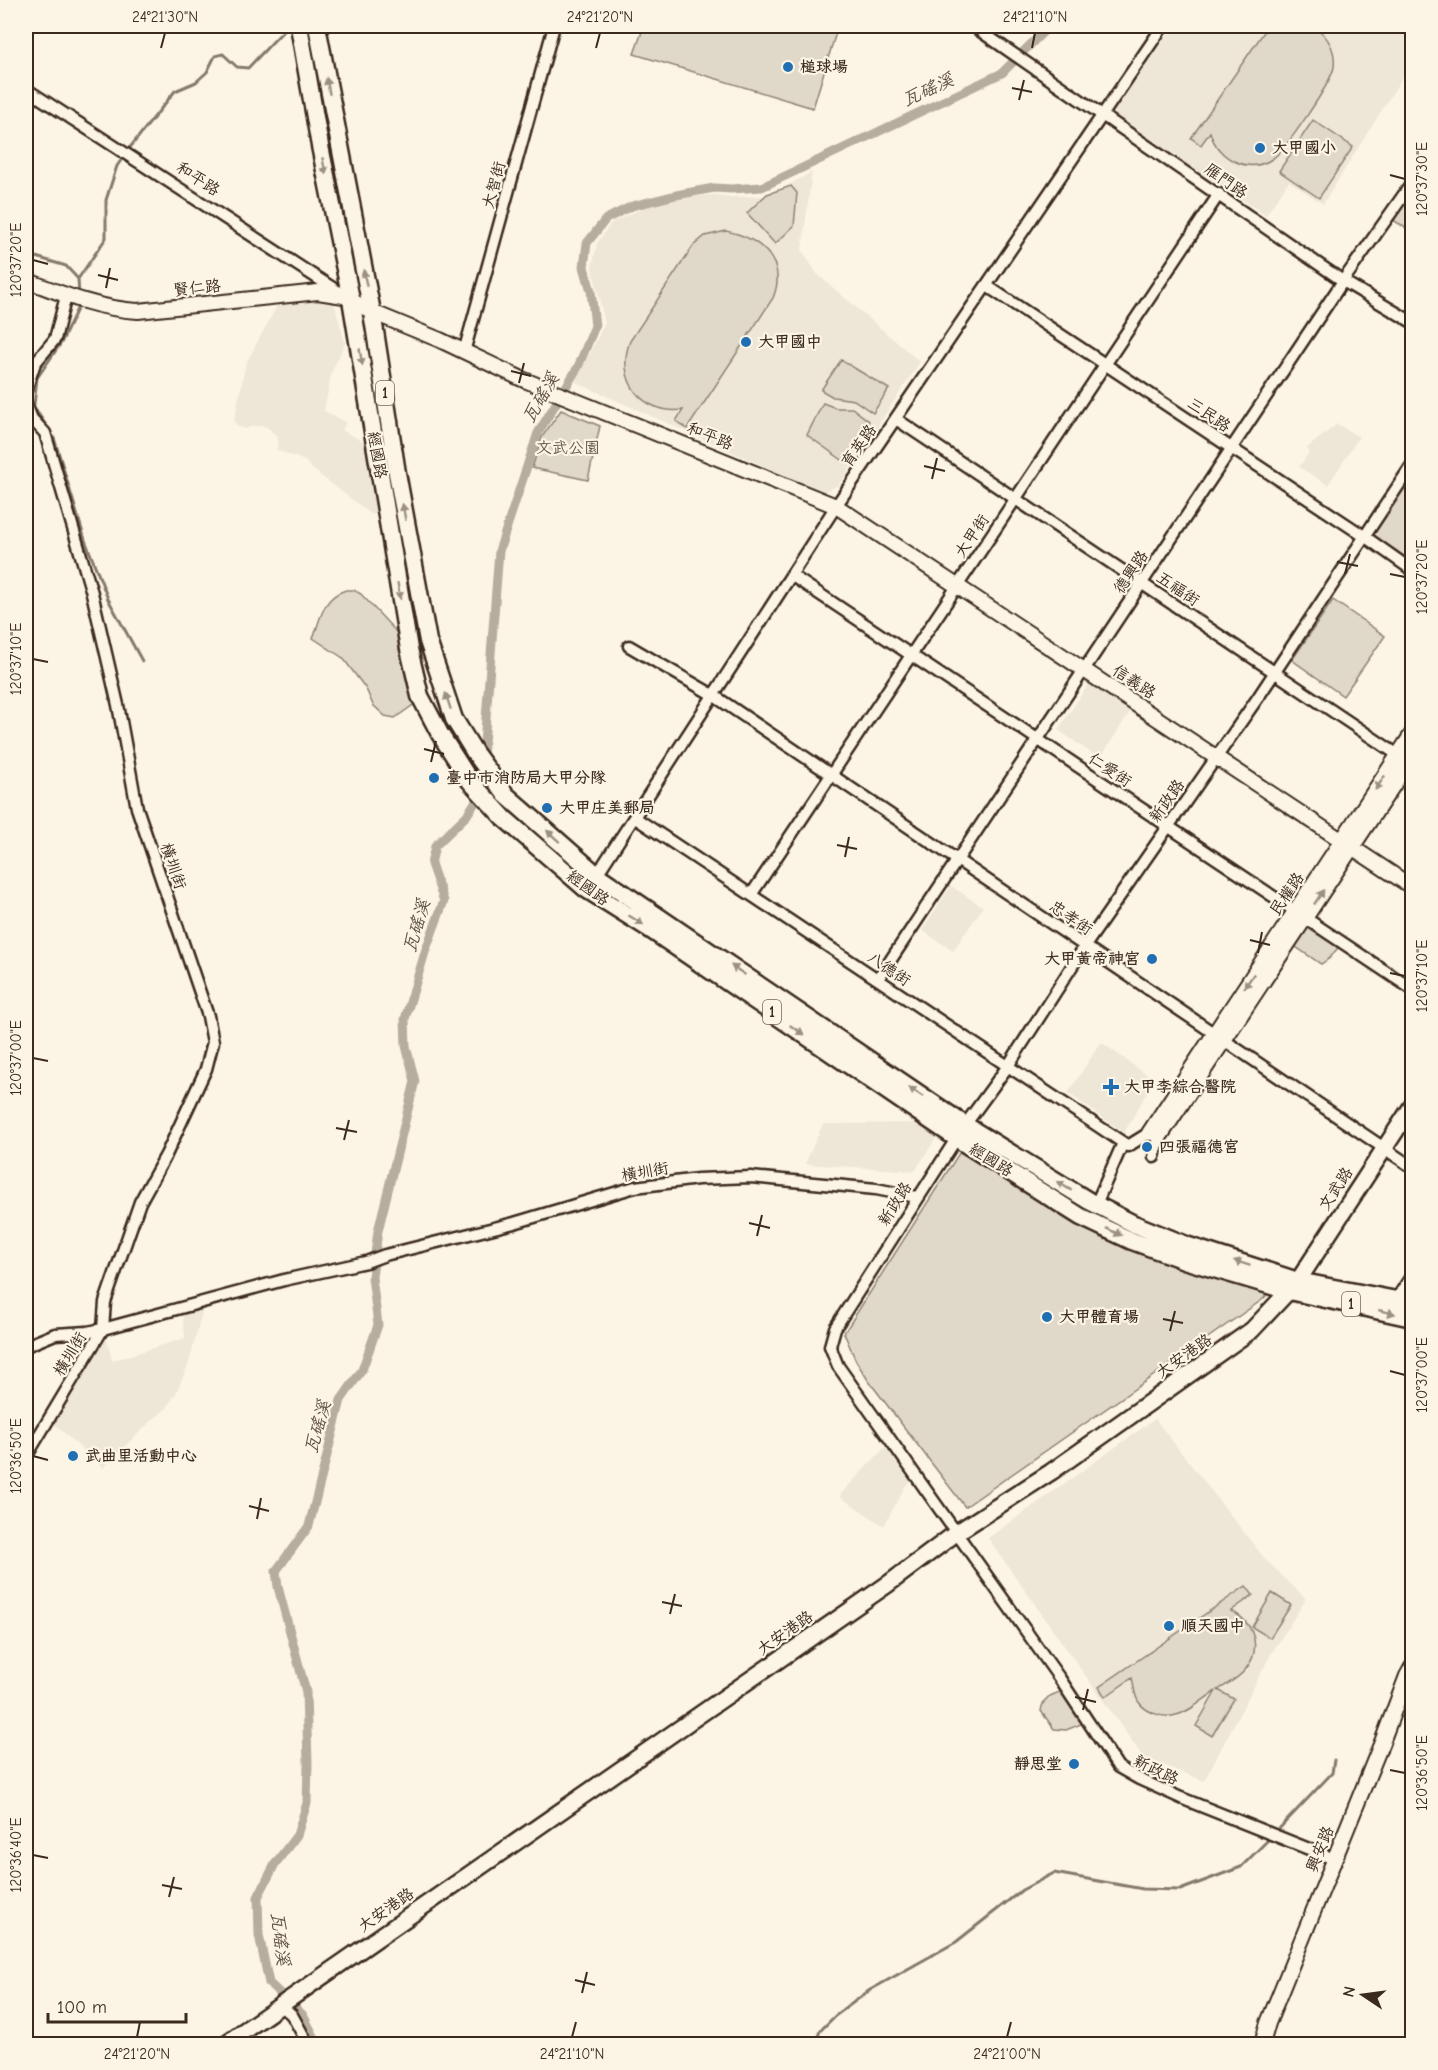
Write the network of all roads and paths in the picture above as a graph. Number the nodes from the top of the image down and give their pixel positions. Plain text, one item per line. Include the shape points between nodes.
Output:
1 (299, 26) edge
2 (316, 26) edge
3 (554, 26) edge
4 (973, 26) edge
5 (1163, 26) edge
6 (26, 88) edge
7 (1104, 114) junction
8 (1413, 183) edge
9 (1219, 194) junction
10 (26, 280) edge
11 (1343, 281) junction
12 (987, 286) junction
13 (66, 296) junction
14 (351, 299) junction
15 (372, 312) junction
16 (1413, 322) edge
17 (464, 352) junction
18 (1105, 364) junction
19 (26, 390) edge
20 (26, 406) edge
21 (896, 419) junction
22 (1232, 448) junction
23 (1413, 465) edge
24 (1016, 499) junction
25 (836, 506) junction
26 (1364, 536) junction
27 (1413, 570) edge
28 (791, 575) junction
29 (1142, 583) junction
30 (958, 585) junction
31 (629, 646) dead end
32 (912, 655) junction
33 (1085, 669) junction
34 (1274, 671) junction
35 (713, 695) junction
36 (1413, 734) edge
37 (1038, 739) junction
38 (1216, 756) junction
39 (1408, 760) edge
40 (832, 775) junction
41 (634, 817) junction
42 (1168, 826) junction
43 (1348, 844) junction
44 (957, 860) junction
45 (597, 875) junction
46 (1413, 887) edge
47 (586, 889) junction
48 (751, 895) junction
49 (1300, 914) junction
50 (1085, 946) junction
51 (878, 979) junction
52 (1413, 989) edge
53 (1219, 1036) junction
54 (1008, 1066) junction
55 (1413, 1106) edge
56 (960, 1131) junction
57 (1154, 1135) junction
58 (1126, 1144) junction
59 (1385, 1148) junction
60 (1154, 1157) dead end
61 (1413, 1167) edge
62 (917, 1197) junction
63 (1096, 1204) junction
64 (1413, 1275) edge
65 (1294, 1286) junction
66 (1404, 1301) edge
67 (1413, 1317) edge
68 (103, 1329) junction
69 (26, 1346) edge
70 (26, 1457) edge
71 (956, 1533) junction
72 (1413, 1667) edge
73 (1334, 1859) junction
74 (288, 2001) junction
75 (225, 2044) edge
76 (308, 2044) edge
77 (1262, 2044) edge

1 -> 14 main road, 經國路 / 1
15 -> 2 main road, 經國路 / 1
3 - 17 street, 大智街
4 - 7 street, 雁門路
5 - 7 street, 育英路
6 - 14 street, 和平路
7 - 9 street, 雁門路
7 - 12 street, 育英路
8 - 11 street, 德興路
9 - 11 street, 雁門路
9 - 18 street, 大甲街
10 - 13 street, 賢仁路
11 - 16 street, 雁門路
11 - 22 street, 德興路
12 - 18 street, 三民路
12 - 21 street, 育英路
13 - 14 street, 賢仁路 via 138,311 318,292
13 - 19 street via 55,339 35,363
14 - 15 street, 賢仁路
14 -> 47 main road, 經國路 / 1 via 420,696 440,734 485,800
15 - 17 street
45 -> 15 main road, 經國路 / 1 via 511,800 454,719 428,641
17 - 25 street, 和平路
18 - 22 street, 三民路
18 - 24 street, 大甲街
20 - 68 street, 橫圳街 via 45,433 92,593 138,808 208,1016 213,1042 206,1069 140,1202 105,1302
21 - 24 street, 五福街
21 - 25 street, 育英路
22 - 26 street, 三民路
22 - 29 street, 德興路
23 - 26 street, 新政路
24 - 29 street, 五福街
24 - 30 street, 大甲街
25 - 28 street, 育英路
25 - 30 street, 信義路
26 - 27 street, 三民路
26 - 34 street, 新政路
28 - 32 street, 仁愛街
28 - 35 street, 育英路
29 - 33 street, 德興路
29 - 34 street, 五福街
30 - 32 street, 大甲街
30 - 33 street, 信義路
31 - 35 street, 忠孝街
32 - 37 street, 仁愛街
32 - 40 street, 大甲街
33 - 37 street, 德興路
33 - 38 street, 信義路
34 - 38 street, 新政路
34 - 39 street, 五福街
35 - 40 street, 忠孝街
35 - 41 street, 育英路
36 - 39 street, 民權路
37 - 42 street, 仁愛街
37 - 44 street, 德興路
38 - 42 street, 新政路
38 - 43 street, 信義路
39 - 43 street, 民權路
40 - 44 street, 忠孝街
40 - 48 street, 大甲街
41 - 45 street, 育英路
41 - 48 street, 八德街
42 - 49 street, 仁愛街
42 - 50 street, 新政路
43 - 46 street, 信義路
43 - 49 street, 民權路
44 - 50 street, 忠孝街
44 - 51 street, 德興路
45 - 47 street, 育英路
56 -> 45 main road, 經國路 / 1
47 -> 56 main road, 經國路 / 1
48 - 51 street, 八德街
49 - 52 street, 仁愛街
49 - 53 street, 民權路
50 - 53 street, 忠孝街
50 - 54 street, 新政路
51 - 54 street, 八德街
53 - 57 street, 民權路
53 - 59 street, 忠孝街
54 - 56 street, 新政路
54 - 58 street, 八德街
55 - 59 main road, 文武路
56 - 62 street, 新政路
63 -> 56 main road, 經國路 / 1
56 -> 65 main road, 經國路 / 1 via 1081,1217 1132,1241 1184,1260
57 - 58 street
57 - 60 street
58 - 63 street
59 - 61 street, 忠孝街
59 - 65 main road, 文武路
62 - 68 street, 橫圳街 via 876,1189 751,1178 698,1179 635,1187 514,1223
62 - 71 street, 新政路 via 835,1328 830,1346 838,1366
65 -> 63 main road, 經國路 / 1 via 1134,1224
64 - 66 street
65 - 66 main road, 經國路 / 1
65 -> 67 main road, 經國路 / 1
65 - 71 main road, 大安港路 via 1252,1330 1051,1472
68 - 69 street, 橫圳街 via 55,1334
68 - 70 street, 橫圳街
71 - 73 street, 新政路 via 1118,1767 1181,1798
71 - 74 main road, 大安港路
72 - 73 street, 興安路
73 - 77 street, 興安路
74 - 75 main road, 大安港路
74 - 76 street

